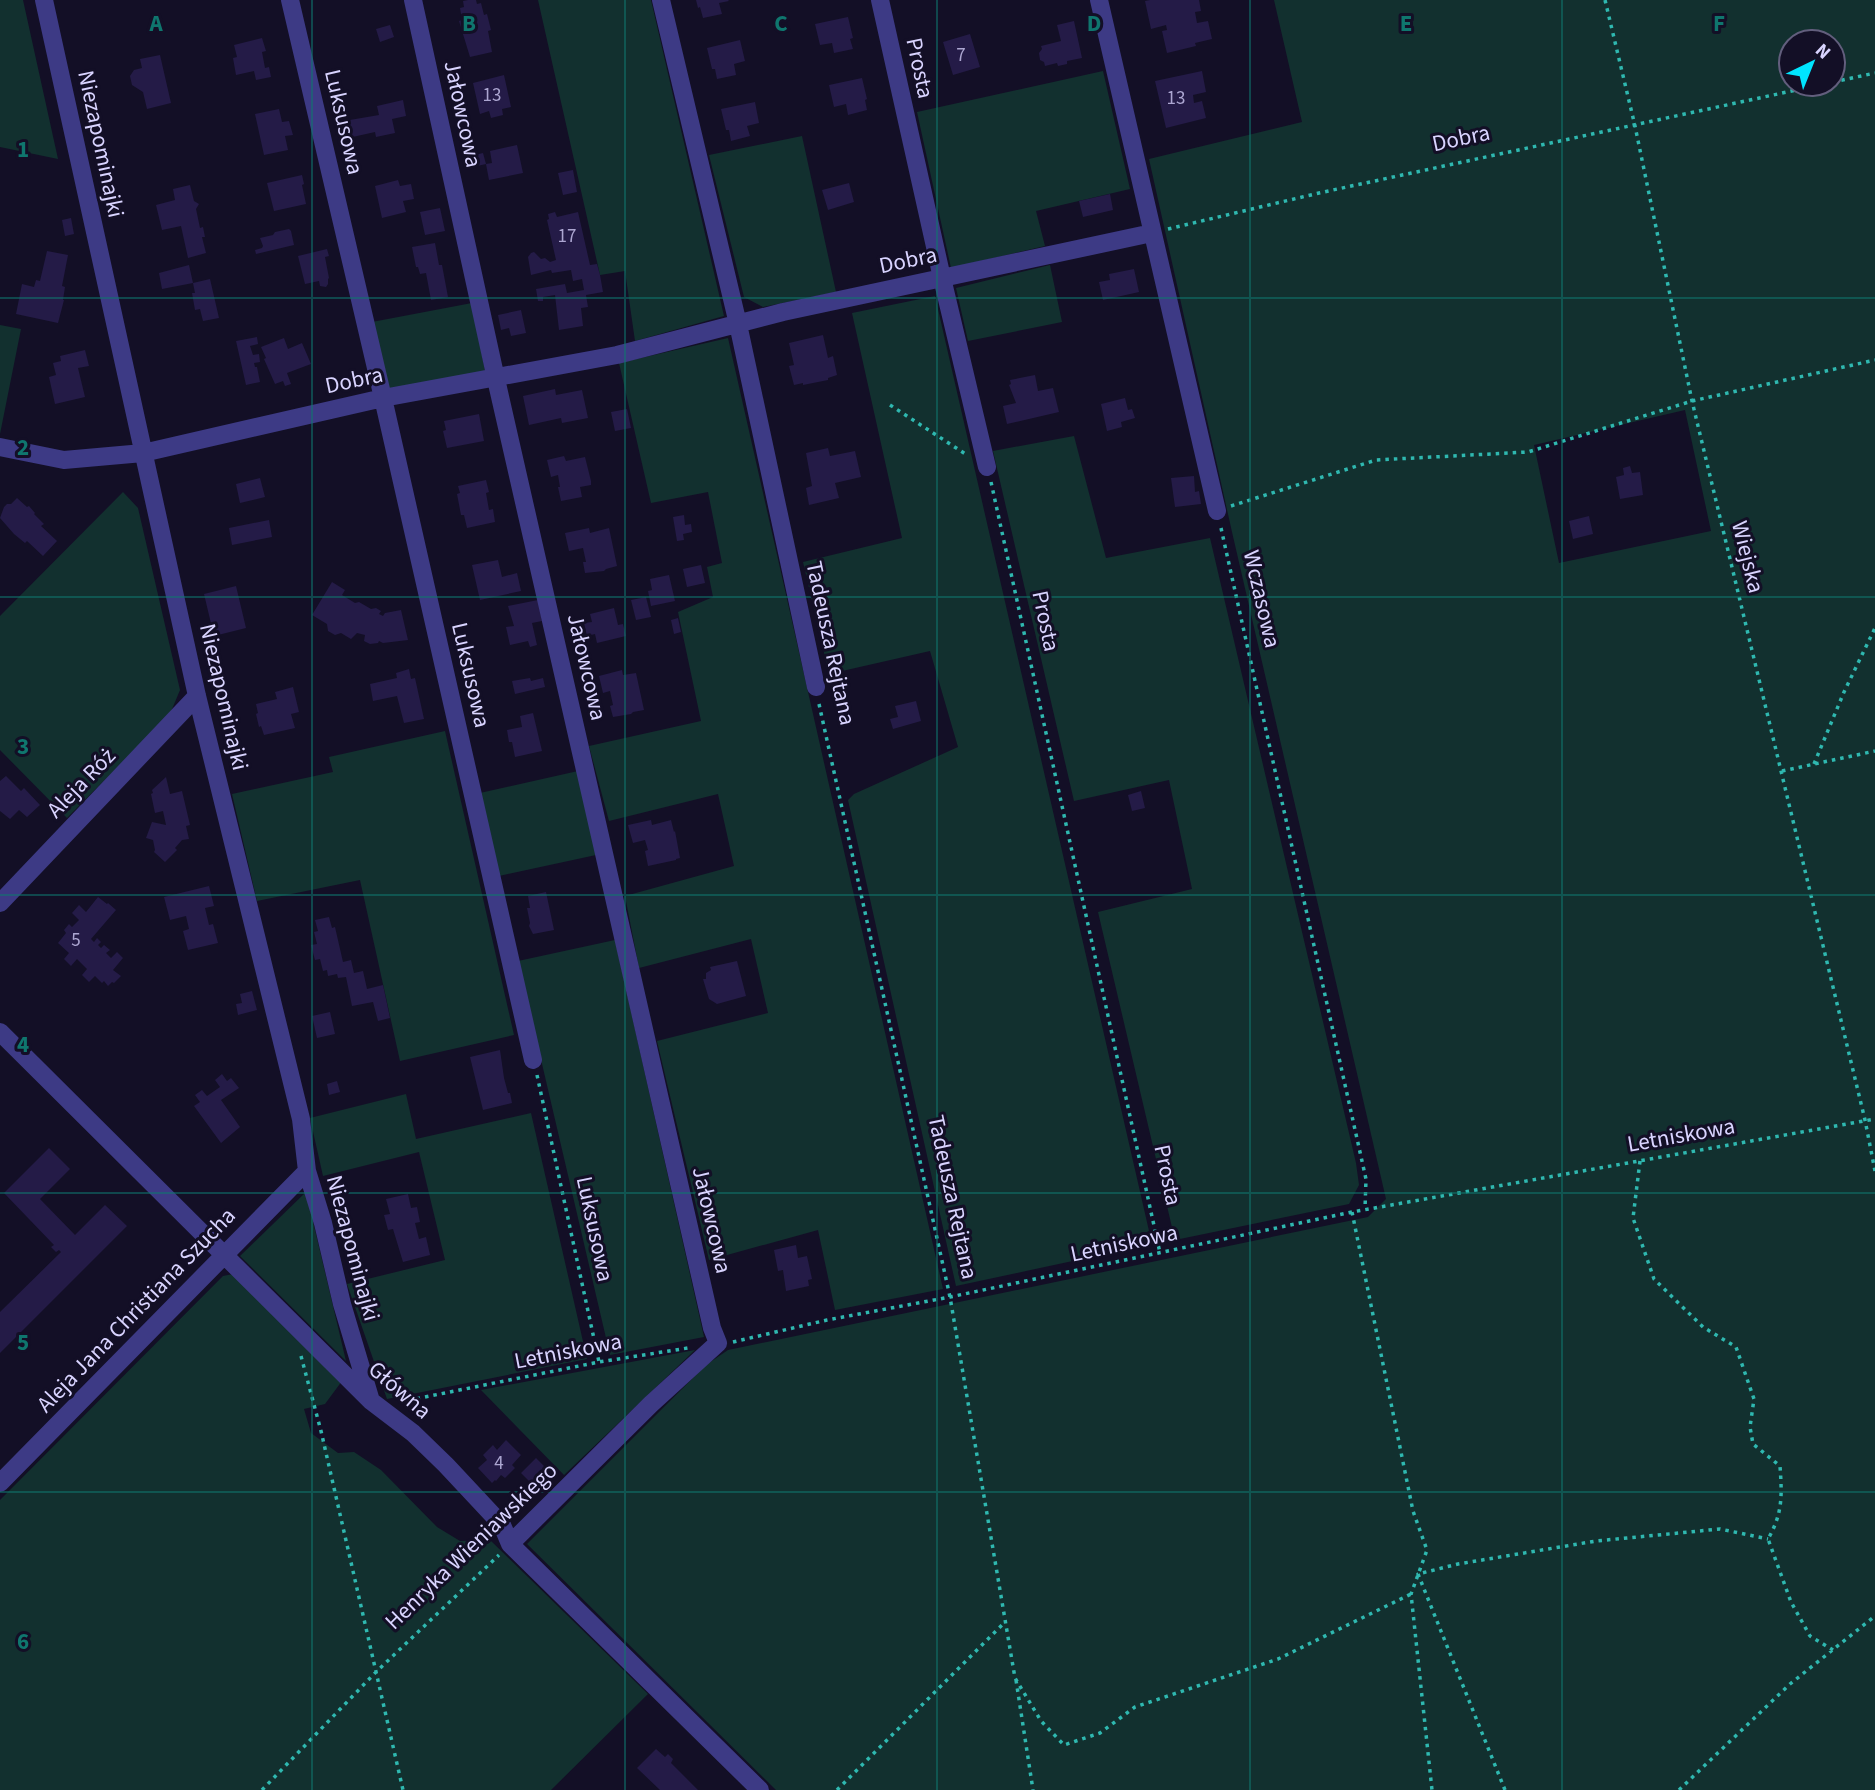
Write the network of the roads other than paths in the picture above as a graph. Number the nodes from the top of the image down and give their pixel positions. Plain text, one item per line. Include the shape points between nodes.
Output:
1 (44, 0) edge
2 (290, 0) edge
3 (413, 0) edge
4 (661, 0) edge
5 (880, 0) edge
6 (1098, 0) edge
7 (1152, 233) junction
8 (942, 278) junction
9 (738, 324) junction
10 (496, 379) junction
11 (383, 398) junction
12 (0, 447) edge
13 (143, 453) junction
14 (987, 467) road end
15 (1217, 510) road end
16 (816, 687) road end
17 (197, 696) junction
18 (0, 903) edge
19 (0, 1032) edge
20 (533, 1060) road end
21 (307, 1171) junction
22 (223, 1256) junction
23 (718, 1343) joint
24 (377, 1406) junction
25 (0, 1483) edge
26 (510, 1544) junction
27 (760, 1790) edge

1 - 13 street, Niezapominajki
2 - 11 street, Luksusowa
3 - 10 street, Jałowcowa
4 - 9 street, Tadeusza Rejtana
5 - 8 street, Prosta
6 - 7 street
7 - 8 street, Dobra
7 - 15 street
8 - 9 street, Dobra
8 - 14 street, Prosta
9 - 10 street, Dobra
9 - 16 street, Tadeusza Rejtana
10 - 11 street, Dobra
10 - 23 street, Jałowcowa
11 - 13 street, Dobra
11 - 20 street, Luksusowa
12 - 13 street, Dobra via 64,460
13 - 17 street, Niezapominajki
17 - 18 street, Aleja Róż
17 - 21 street, Niezapominajki via 301,1119
19 - 22 street, Główna
21 - 22 street, Aleja Jana Christiana Szucha
21 - 24 street, Niezapominajki via 342,1304
22 - 24 street, Główna
22 - 25 street, Aleja Jana Christiana Szucha
23 - 26 street, Henryka Wieniawskiego
24 - 26 street, Główna via 413,1433 455,1475 502,1525
26 - 27 street, Główna

